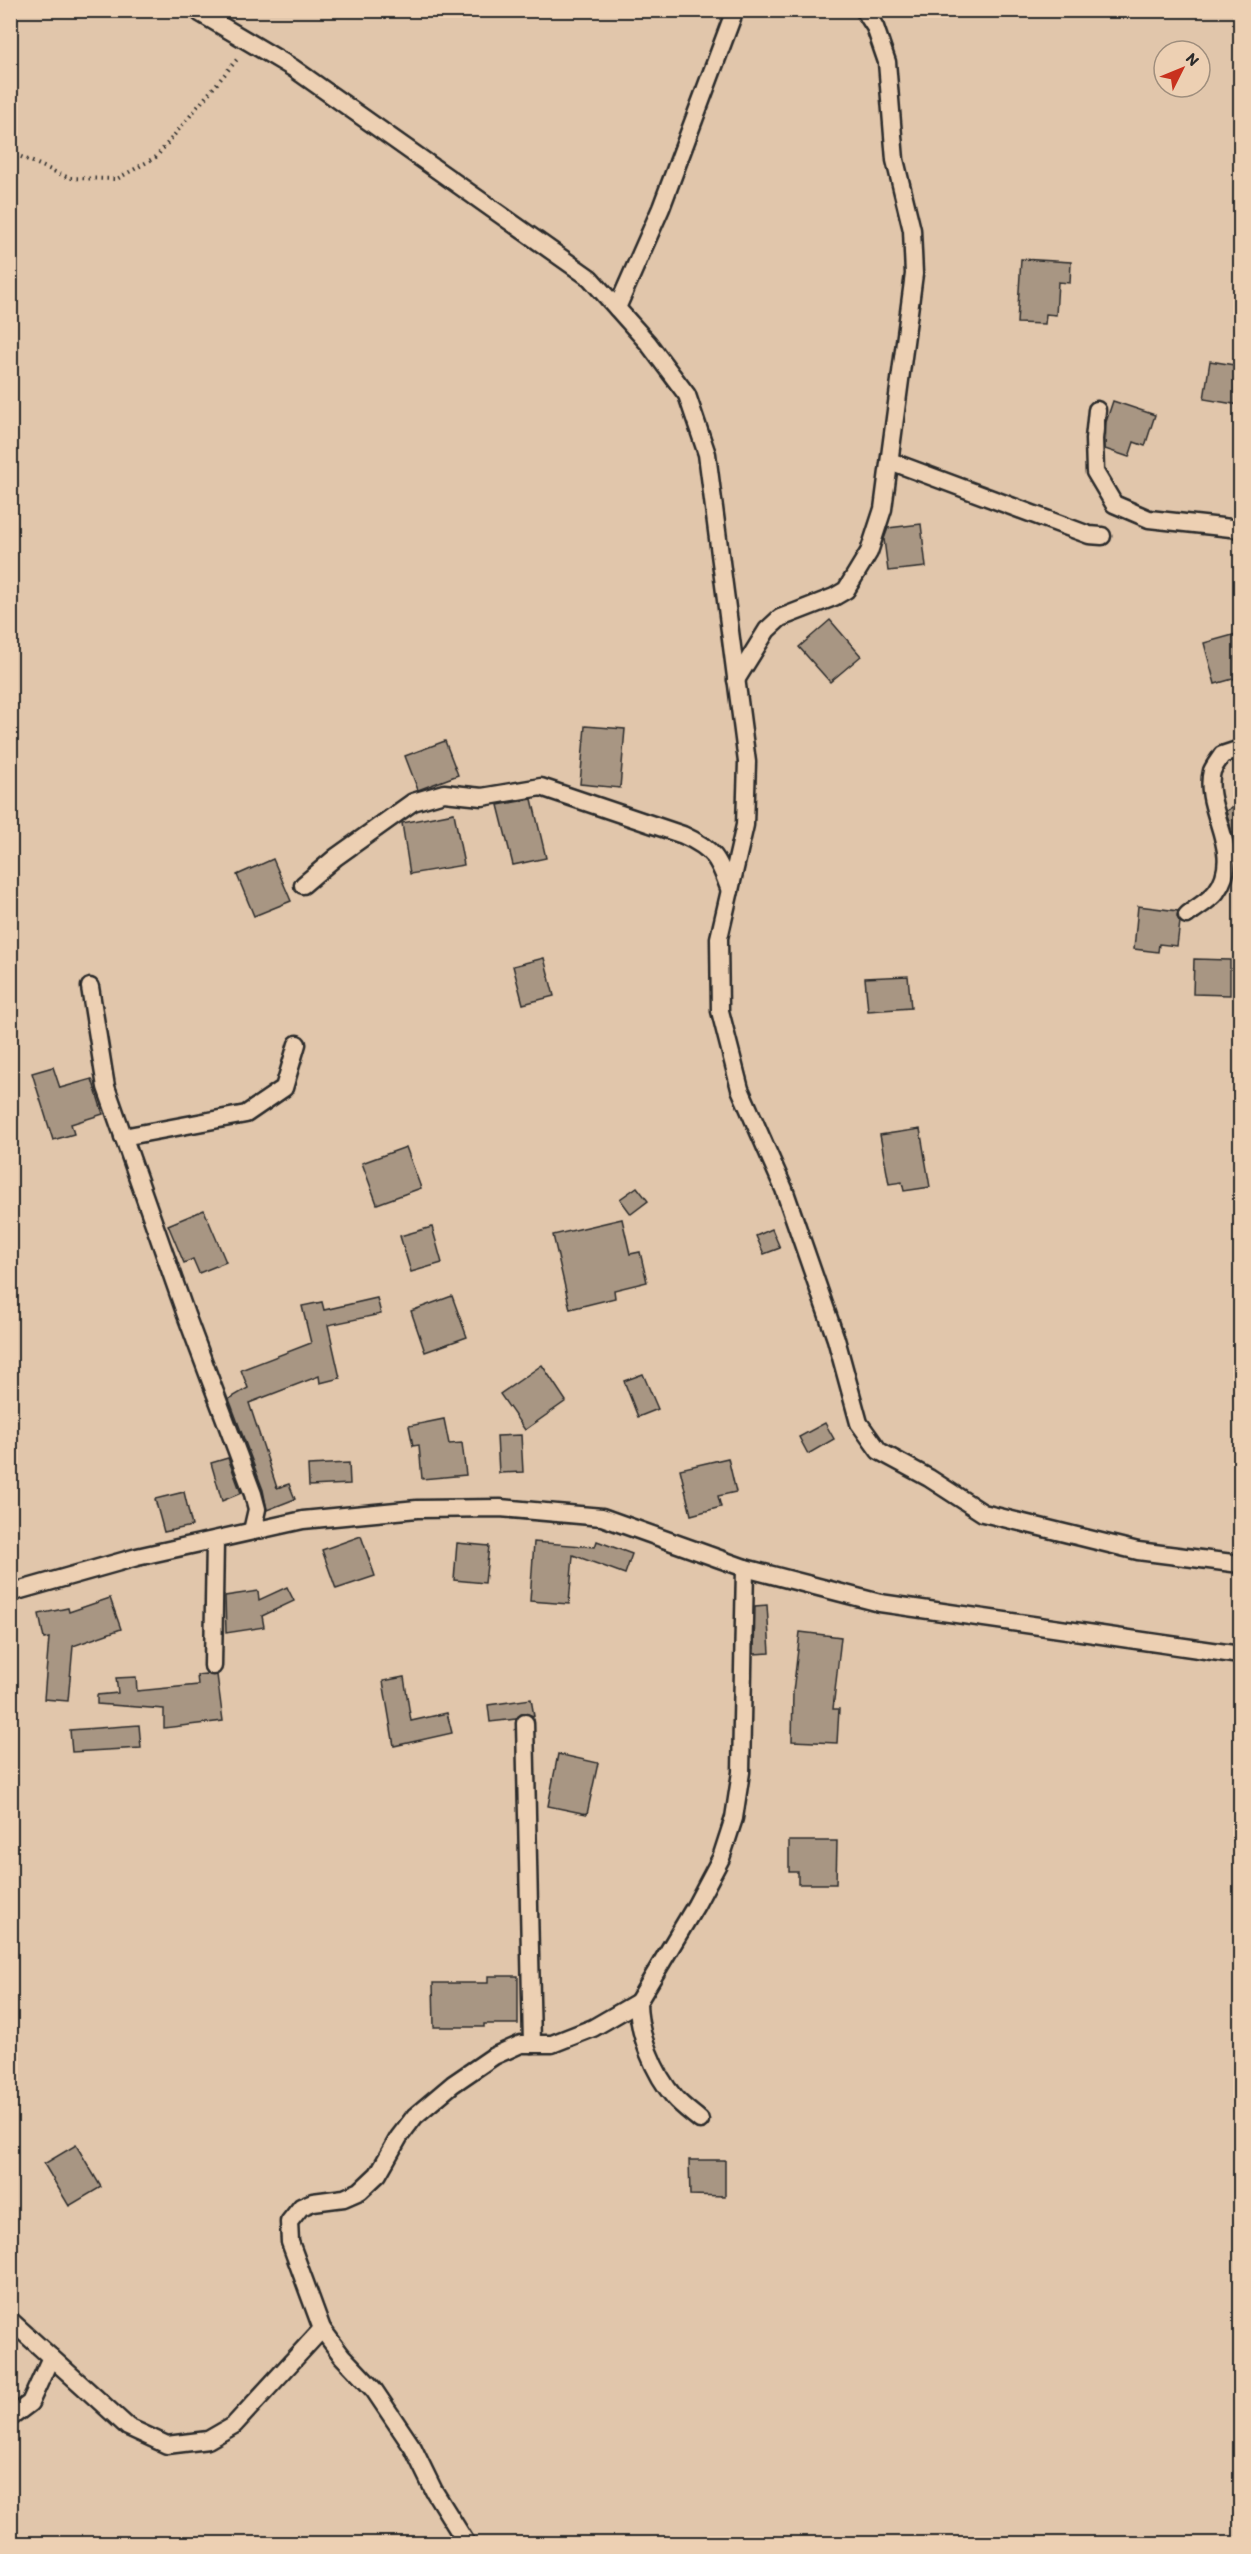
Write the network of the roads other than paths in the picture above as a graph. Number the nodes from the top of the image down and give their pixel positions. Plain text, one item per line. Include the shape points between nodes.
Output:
1 (735, 10) edge
2 (864, 10) edge
3 (200, 13) dead end
4 (617, 308) junction
5 (1097, 410) dead end
6 (890, 461) junction
7 (1240, 529) edge
8 (1102, 536) dead end
9 (736, 680) junction
10 (1240, 749) edge
11 (303, 885) dead end
12 (730, 891) junction
13 (1188, 915) dead end
14 (90, 987) dead end
15 (297, 1044) dead end
16 (123, 1137) junction
17 (252, 1531) junction
18 (215, 1540) junction
19 (1240, 1564) edge
20 (745, 1568) junction
21 (10, 1593) edge
22 (1240, 1654) edge
23 (213, 1666) dead end
24 (525, 1723) dead end
25 (638, 2002) junction
26 (532, 2044) junction
27 (700, 2120) dead end
28 (10, 2320) edge
29 (322, 2329) junction
30 (51, 2357) junction
31 (10, 2418) edge
32 (467, 2544) edge

1 - 4 street via 662,208
2 - 6 street via 875,27 887,62 895,160 912,231 914,274
3 - 4 street via 293,68 410,148 590,278
4 - 9 street via 687,395 707,454
5 - 7 street via 1095,472 1114,504 1149,519
6 - 8 street via 1089,535
6 - 9 street via 883,509 859,572 846,590 834,597 780,618 767,630
9 - 12 street via 747,762 746,804
10 - 13 street via 1222,755 1212,771 1212,791 1228,857 1225,876 1215,893
11 - 12 street via 413,802 444,793 482,797 541,787 704,844 721,865
12 - 19 street via 719,938 720,1011 740,1089 784,1189 836,1339 859,1423 879,1451 983,1513 1138,1551
14 - 16 street via 106,1087
15 - 16 street via 284,1088 246,1114
16 - 17 street via 253,1494 257,1509
17 - 18 street
17 - 20 street via 303,1520 417,1509 500,1508 602,1517
18 - 21 street via 137,1557
18 - 23 street
20 - 22 street via 880,1603
20 - 25 street via 741,1772 734,1818 721,1858
24 - 26 street
25 - 26 street via 593,2028 552,2044
25 - 27 street via 653,2064 675,2098
26 - 29 street via 521,2044 494,2056 415,2116 378,2174 360,2191 301,2207 289,2223 290,2242
28 - 30 street
29 - 30 street via 234,2425 208,2440 167,2445 128,2427
29 - 32 street via 381,2400
30 - 31 street via 30,2403

